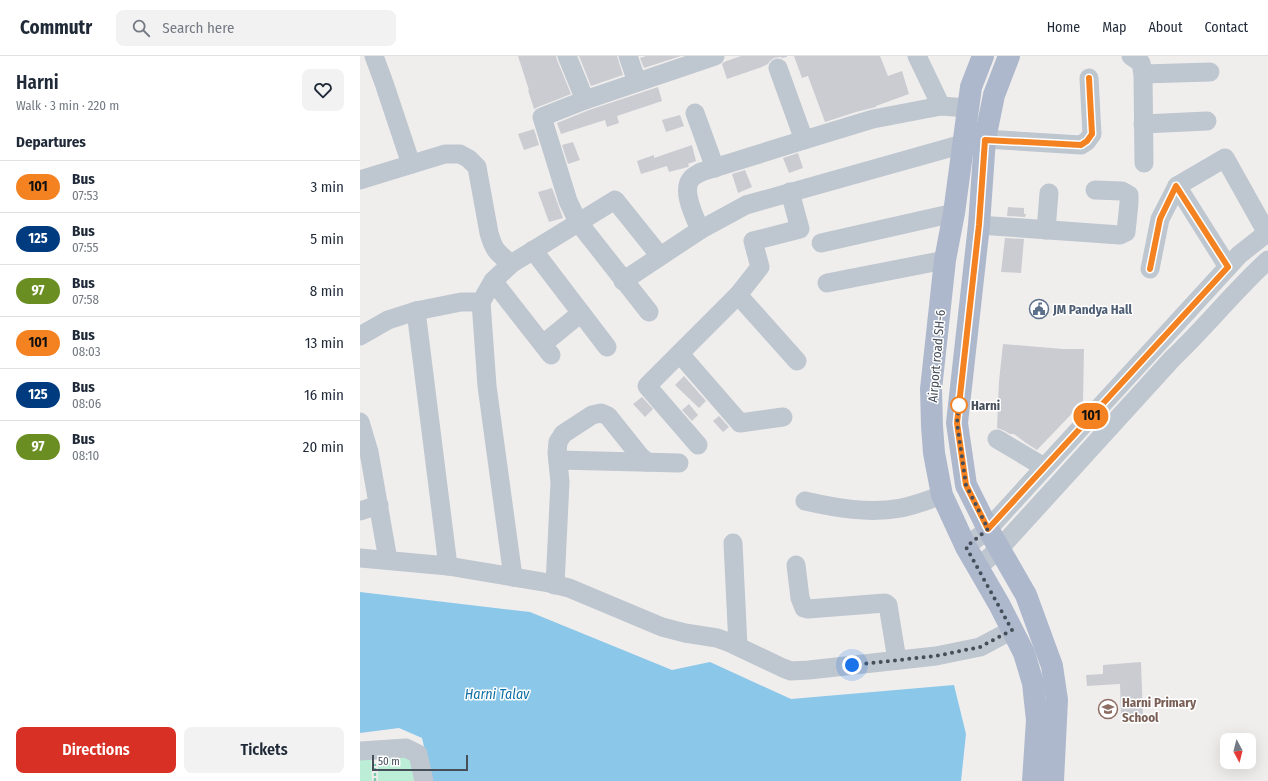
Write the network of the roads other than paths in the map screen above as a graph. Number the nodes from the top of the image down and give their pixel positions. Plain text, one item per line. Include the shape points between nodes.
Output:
1 (374, 56) edge
2 (567, 56) edge
3 (628, 56) edge
4 (715, 56) edge
5 (916, 56) edge
6 (984, 56) edge
7 (1009, 56) edge
8 (1131, 56) edge
9 (686, 61) edge
10 (778, 68) dead end
11 (1210, 72) dead end
12 (1143, 74) junction
13 (1089, 78) dead end
14 (637, 82) junction
15 (585, 100) junction
16 (941, 106) junction
17 (967, 108) junction
18 (694, 113) dead end
19 (1207, 121) dead end
20 (1143, 124) junction
21 (804, 140) junction
22 (985, 140) junction
23 (963, 144) junction
24 (1144, 163) dead end
25 (411, 164) junction
26 (715, 168) junction
27 (360, 180) edge
28 (1176, 186) junction
29 (1096, 190) dead end
30 (790, 192) junction
31 (1049, 193) dead end
32 (954, 213) junction
33 (578, 222) junction
34 (979, 225) junction
35 (700, 230) junction
36 (1046, 230) junction
37 (1268, 232) edge
38 (821, 242) dead end
39 (533, 250) junction
40 (660, 256) junction
41 (945, 260) junction
42 (1268, 260) edge
43 (511, 264) junction
44 (1228, 267) junction
45 (1150, 269) dead end
46 (493, 281) junction
47 (623, 281) junction
48 (827, 283) dead end
49 (738, 295) junction
50 (481, 302) junction
51 (416, 310) junction
52 (648, 312) dead end
53 (581, 313) junction
54 (360, 336) edge
55 (607, 347) dead end
56 (680, 354) junction
57 (797, 361) dead end
58 (931, 389) junction
59 (960, 393) junction
60 (783, 417) dead end
61 (360, 422) edge
62 (997, 439) dead end
63 (698, 445) dead end
64 (365, 454) edge
65 (558, 460) junction
66 (648, 462) junction
67 (679, 463) dead end
68 (1044, 467) junction
69 (942, 495) junction
70 (805, 502) dead end
71 (378, 505) junction
72 (360, 511) edge
73 (988, 529) junction
74 (733, 543) dead end
75 (966, 547) junction
76 (1000, 548) junction
77 (360, 558) edge
78 (388, 560) junction
79 (796, 565) dead end
80 (448, 566) junction
81 (977, 568) junction
82 (513, 577) junction
83 (555, 585) junction
84 (1012, 630) junction
85 (738, 646) junction
86 (897, 660) junction
87 (360, 751) edge
88 (424, 781) edge
89 (1033, 781) edge
90 (1053, 781) edge

1 - 25 street
2 - 15 street
3 - 14 street
4 - 9 street
5 - 16 street
6 - 17 main road, Airport road SH-6 via 971,87
7 - 22 main road via 994,95
8 - 12 street via 1141,63
9 - 14 street
10 - 21 street
11 - 12 street
12 - 20 street
13 - 22 street via 1092,134 1081,145
14 - 15 street
15 - 33 street via 542,117 568,201
16 - 17 street
16 - 21 street via 873,119
17 - 23 main road, Airport road SH-6
18 - 26 street
19 - 20 street
20 - 24 street
21 - 26 street
22 - 34 main road
23 - 30 street
23 - 32 main road, Airport road SH-6
25 - 27 street
25 - 43 street via 445,154 460,154 477,167 491,242 496,251
26 - 35 street via 691,178 687,186
28 - 37 street via 1225,158
28 - 44 street
28 - 45 street via 1160,219
29 - 36 street via 1122,191 1129,195 1126,232 1120,235
30 - 35 street via 746,205
30 - 49 street via 800,229 753,241 760,267
31 - 36 street
32 - 38 street
32 - 41 main road, Airport road SH-6
33 - 39 street
33 - 40 street via 615,200
33 - 47 street
34 - 36 street
34 - 59 main road
35 - 40 street
37 - 44 street
39 - 43 street
39 - 53 street
40 - 47 street
41 - 48 street
41 - 58 main road, Airport road SH-6
42 - 76 street via 1172,359
43 - 46 street
44 - 68 street
46 - 50 street
46 - 53 street via 547,349
47 - 52 street
49 - 56 street
49 - 57 street
50 - 51 street via 461,302
50 - 82 street via 487,386
51 - 54 street via 388,320
51 - 80 street
53 - 55 street
56 - 60 street via 721,409 740,423
56 - 63 street via 647,386
58 - 59 main road
58 - 69 main road, Airport road SH-6 via 934,453
59 - 73 main road via 957,423 966,485
61 - 64 street
62 - 68 street
64 - 71 street
65 - 66 street
65 - 66 street via 558,442 563,434 592,415 601,413 608,416 640,456
65 - 83 street via 560,482
66 - 67 street
68 - 73 street
69 - 70 street via 900,508 868,510
69 - 75 main road, Airport road SH-6
71 - 72 street
71 - 78 street
73 - 75 street
73 - 76 main road
74 - 85 street
75 - 81 main road, Airport road SH-6
76 - 81 street
76 - 90 main road via 1026,595 1063,692 1057,700
77 - 78 street
78 - 80 street
79 - 86 street via 800,598 804,608 885,603 888,606
80 - 82 street
81 - 84 main road, Airport road SH-6
82 - 83 street
83 - 85 street via 662,627 717,638
84 - 86 street via 980,647 936,656
84 - 89 main road, Airport road SH-6 via 1024,653 1033,683 1037,720
85 - 86 street via 791,671
87 - 88 street via 406,748 418,754

